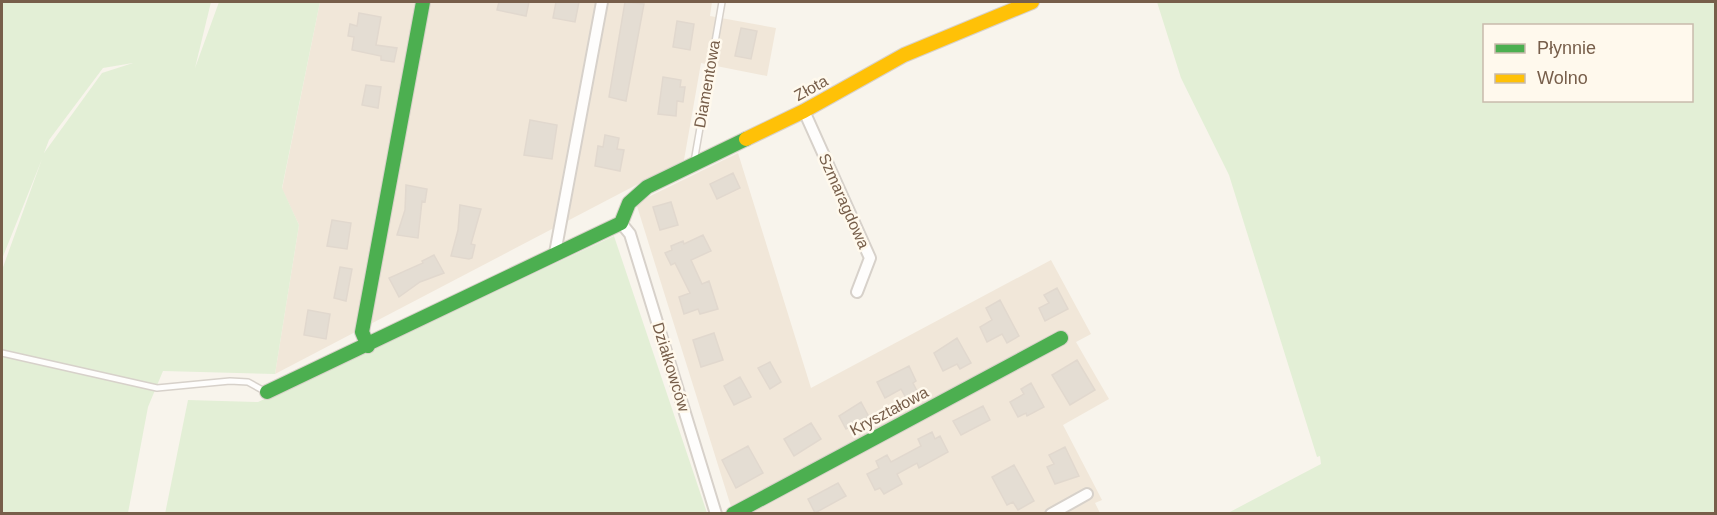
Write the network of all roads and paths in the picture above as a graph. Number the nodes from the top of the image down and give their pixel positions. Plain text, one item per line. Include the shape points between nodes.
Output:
1 (423, 2) edge
2 (602, 2) edge
3 (722, 2) edge
4 (1032, 2) edge
5 (804, 111) junction
6 (693, 166) junction
7 (621, 223) junction
8 (555, 254) junction
9 (857, 292) dead end
10 (1061, 338) dead end
11 (368, 346) junction
12 (2, 353) edge
13 (267, 392) joint
14 (1087, 494) dead end
15 (716, 513) edge
16 (733, 513) edge
17 (1051, 513) edge

1 - 11 street via 362,333
2 - 8 street
3 - 6 lane, Diamentowa
4 - 5 street, Złota via 904,56
5 - 6 street, Złota
5 - 9 street, Szmaragdowa via 870,258
6 - 7 street, Złota via 647,187 629,203
7 - 8 street
7 - 15 street, Działkowców via 630,234
8 - 11 street
10 - 16 street, Kryształowa
11 - 13 street
12 - 13 lane via 157,388 248,382
14 - 17 street

